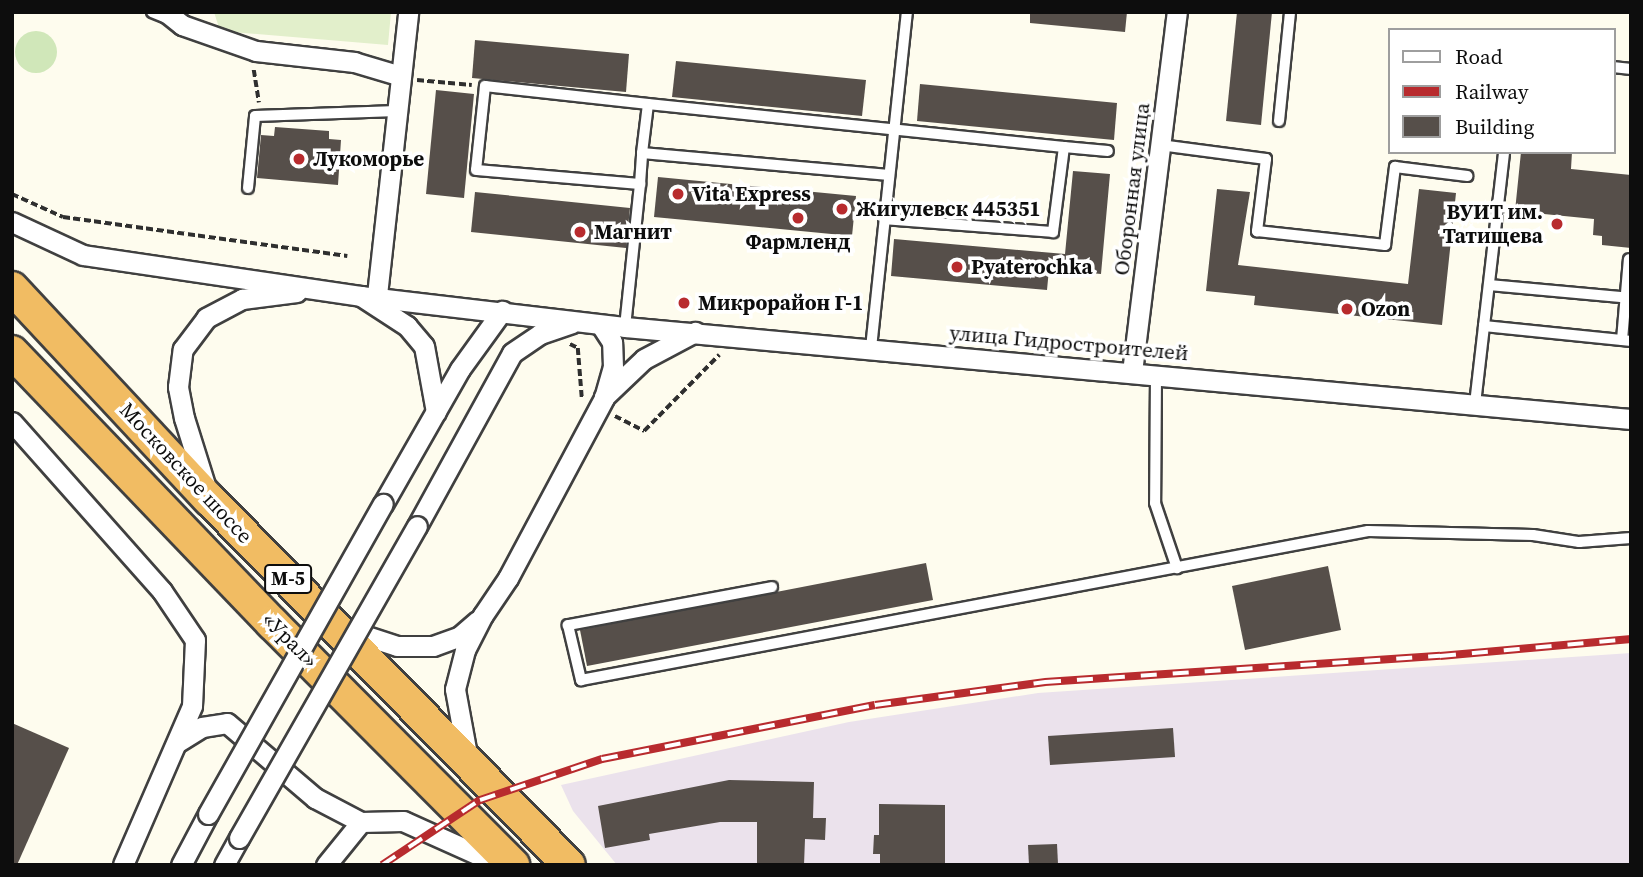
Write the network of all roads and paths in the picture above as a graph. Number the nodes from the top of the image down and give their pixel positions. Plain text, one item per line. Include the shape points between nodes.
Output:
1 (152, 12) edge
2 (166, 12) edge
3 (408, 12) edge
4 (907, 12) edge
5 (1177, 12) edge
6 (1290, 12) edge
7 (183, 24) junction
8 (252, 59) dead end
9 (400, 77) junction
10 (485, 86) junction
11 (648, 104) junction
12 (397, 111) junction
13 (261, 116) junction
14 (1279, 121) dead end
15 (894, 128) junction
16 (1160, 145) junction
17 (1064, 147) junction
18 (1108, 151) dead end
19 (642, 152) junction
20 (1504, 154) edge
21 (889, 174) junction
22 (1467, 176) dead end
23 (640, 184) junction
24 (248, 188) dead end
25 (12, 194) edge
26 (885, 219) junction
27 (12, 222) edge
28 (347, 256) dead end
29 (1629, 259) edge
30 (1489, 285) junction
31 (12, 288) edge
32 (321, 288) junction
33 (369, 295) junction
34 (1628, 298) edge
35 (502, 311) junction
36 (580, 321) junction
37 (601, 325) junction
38 (625, 327) junction
39 (1484, 327) junction
40 (695, 331) junction
41 (1627, 340) edge
42 (566, 343) dead end
43 (871, 348) junction
44 (723, 351) dead end
45 (12, 352) edge
46 (1132, 372) junction
47 (1157, 374) junction
48 (604, 398) junction
49 (582, 400) dead end
50 (1475, 404) junction
51 (436, 412) junction
52 (614, 416) dead end
53 (1631, 419) edge
54 (12, 422) edge
55 (209, 499) junction
56 (1631, 538) edge
57 (1177, 568) junction
58 (772, 587) dead end
59 (483, 615) junction
60 (333, 625) junction
61 (178, 742) junction
62 (468, 762) junction
63 (361, 822) junction
64 (124, 865) edge
65 (181, 865) edge
66 (224, 865) edge
67 (326, 865) edge
68 (501, 865) edge
69 (513, 865) edge
70 (569, 865) edge

1 - 7 lane
2 - 7 street
3 - 9 street
4 - 15 lane
5 - 16 street, Оборонная улица
6 - 14 lane
7 - 9 street via 256,51 354,62
8 - 13 path
9 - 10 path
9 - 12 street
10 - 11 lane
10 - 23 lane via 475,170
11 - 15 lane
11 - 19 lane
12 - 13 lane
12 - 33 street
13 - 24 lane via 255,116
15 - 17 lane
15 - 21 lane
16 - 22 lane via 1266,159 1256,231 1385,245 1395,167
16 - 46 street, Оборонная улица
17 - 18 lane
17 - 26 lane via 1053,232
19 - 21 lane
19 - 23 lane
20 - 30 lane
21 - 26 lane
23 - 38 lane
25 - 28 path via 63,217
26 - 43 lane
27 - 32 street, улица Гидростроителей via 83,255
29 - 34 lane
30 - 34 lane
30 - 39 lane
31 - 55 highway, Московское шоссе / М-5
32 - 33 street, улица Гидростроителей
32 - 55 street via 242,299 206,317 183,349 178,387
33 - 35 street, улица Гидростроителей
33 - 51 street via 424,346
34 - 41 lane
35 - 36 street, улица Гидростроителей
35 - 51 street
36 - 37 street, улица Гидростроителей
36 - 66 street, bridge via 540,334 512,354
37 - 38 street, улица Гидростроителей
37 - 48 street via 612,342 613,367
38 - 40 street, улица Гидростроителей
39 - 41 lane
39 - 50 lane
40 - 43 street, улица Гидростроителей
40 - 48 street via 644,359
42 - 49 path via 578,348
43 - 46 street, улица Гидростроителей
44 - 52 path via 644,431
45 - 69 highway, «Урал» / М-5
46 - 47 street, улица Гидростроителей
47 - 50 street, улица Гидростроителей
47 - 57 lane via 1155,503
48 - 59 street via 508,578
50 - 53 street, улица Гидростроителей
51 - 65 street, bridge
54 - 61 street via 162,591 195,640 192,706
55 - 60 highway, Московское шоссе / М-5
56 - 57 lane via 1579,542 1533,535 1368,531
57 - 58 lane via 581,680 568,625
59 - 60 street via 460,636 433,646 397,646
59 - 62 street via 465,650 455,689
60 - 62 highway, Московское шоссе / М-5
61 - 63 street via 202,727 227,723 315,798
61 - 64 street
62 - 70 highway, Московское шоссе / М-5
63 - 67 street
63 - 68 street via 403,821

